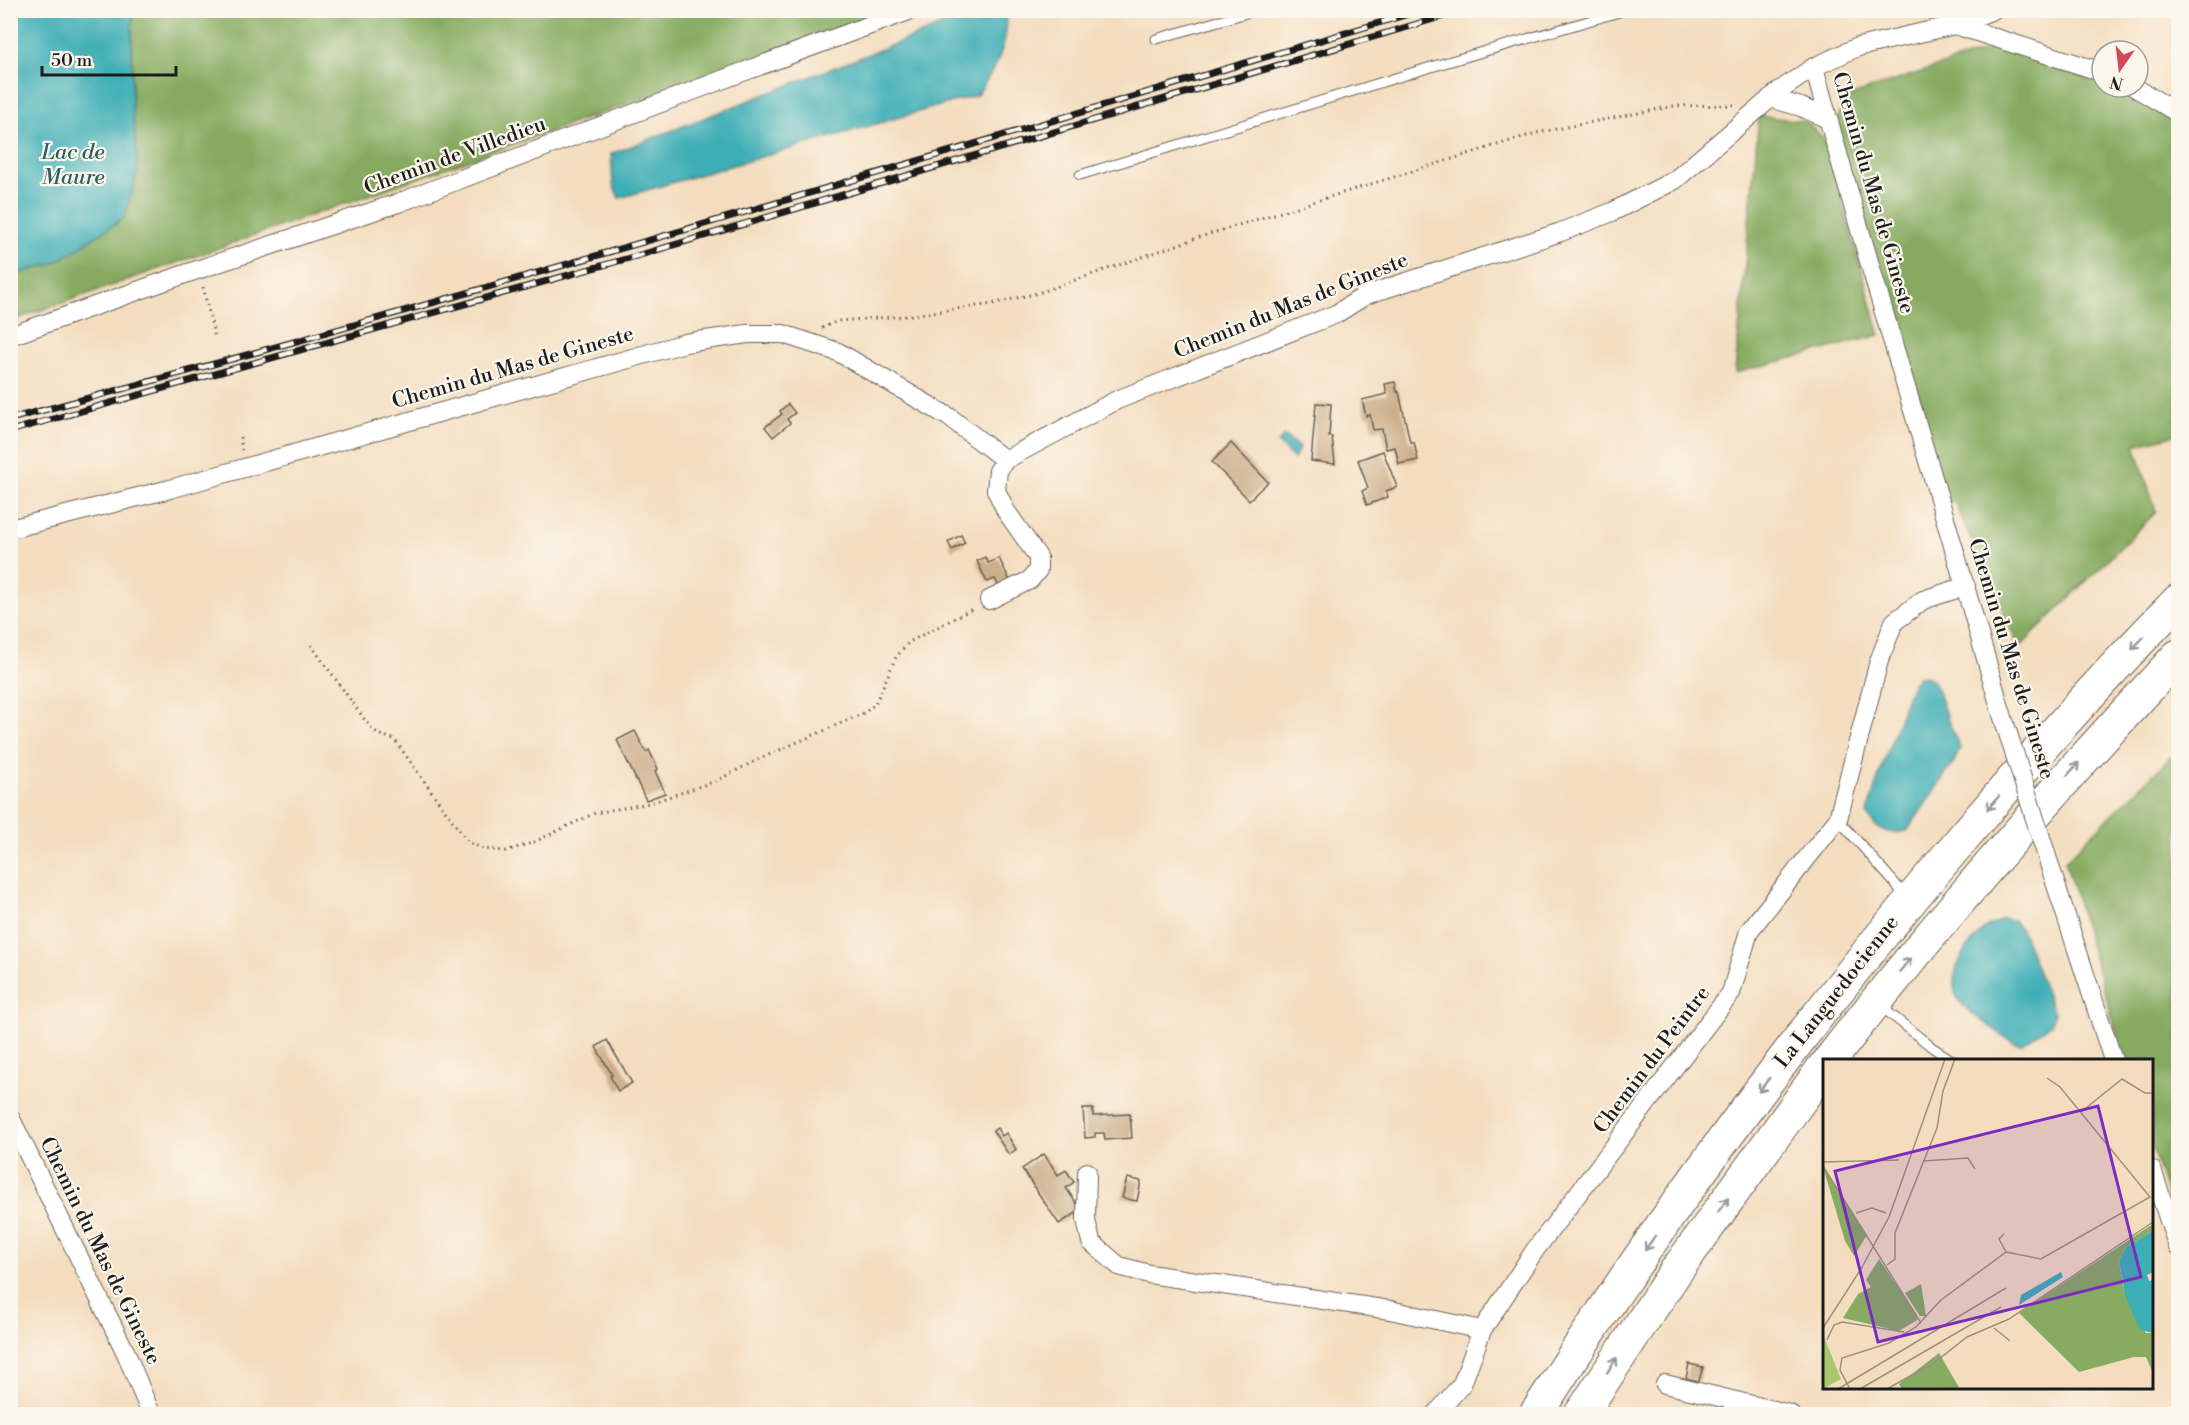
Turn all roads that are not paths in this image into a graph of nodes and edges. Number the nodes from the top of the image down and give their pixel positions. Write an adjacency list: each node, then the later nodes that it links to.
1 (911, 10): 14 (street, Chemin de Villedieu)
2 (1257, 10): 6 (lane)
3 (1626, 10): 13 (lane)
4 (1993, 10): 5 (street)
5 (1955, 25): 7 (street); 8 (street)
6 (1156, 39)
7 (1814, 67): 10 (street, Chemin du Mas de Gineste); 12 (street, Chemin du Mas de Gineste)
8 (2090, 68)
9 (2150, 96): 11 (street)
10 (1766, 101): 12 (street); 15 (street, Chemin du Mas de Gineste)
11 (2178, 113)
12 (1828, 119): 17 (street, Chemin du Mas de Gineste)
13 (1080, 175)
14 (10, 336)
15 (1005, 460): 16 (street, Chemin du Mas de Gineste); 18 (street)
16 (10, 529)
17 (1966, 586): 21 (street, Chemin du Peintre); 26 (street, Chemin du Mas de Gineste, bridge)
18 (989, 600)
19 (2178, 601): 22 (highway, La Languedocienne, one-way to 22)
20 (2178, 656): 23 (highway, La Languedocienne, one-way to 20)
21 (1838, 819): 22 (lane); 32 (street, Chemin du Peintre)
22 (1910, 900): 36 (highway, La Languedocienne, one-way to 36)
23 (1875, 1002): 24 (highway, La Languedocienne); 25 (lane)
24 (1831, 1059)
25 (1950, 1059)
26 (2109, 1059)
27 (1823, 1068): 37 (highway, La Languedocienne, one-way to 27)
28 (10, 1117): 34 (street, Chemin du Mas de Gineste)
29 (1087, 1172): 32 (street)
30 (2153, 1176): 31 (street)
31 (2178, 1247)
32 (1482, 1330): 35 (street, Chemin du Peintre)
33 (1665, 1384): 38 (street)
34 (143, 1412)
35 (1436, 1414)
36 (1536, 1414)
37 (1581, 1414)
38 (1790, 1414)

